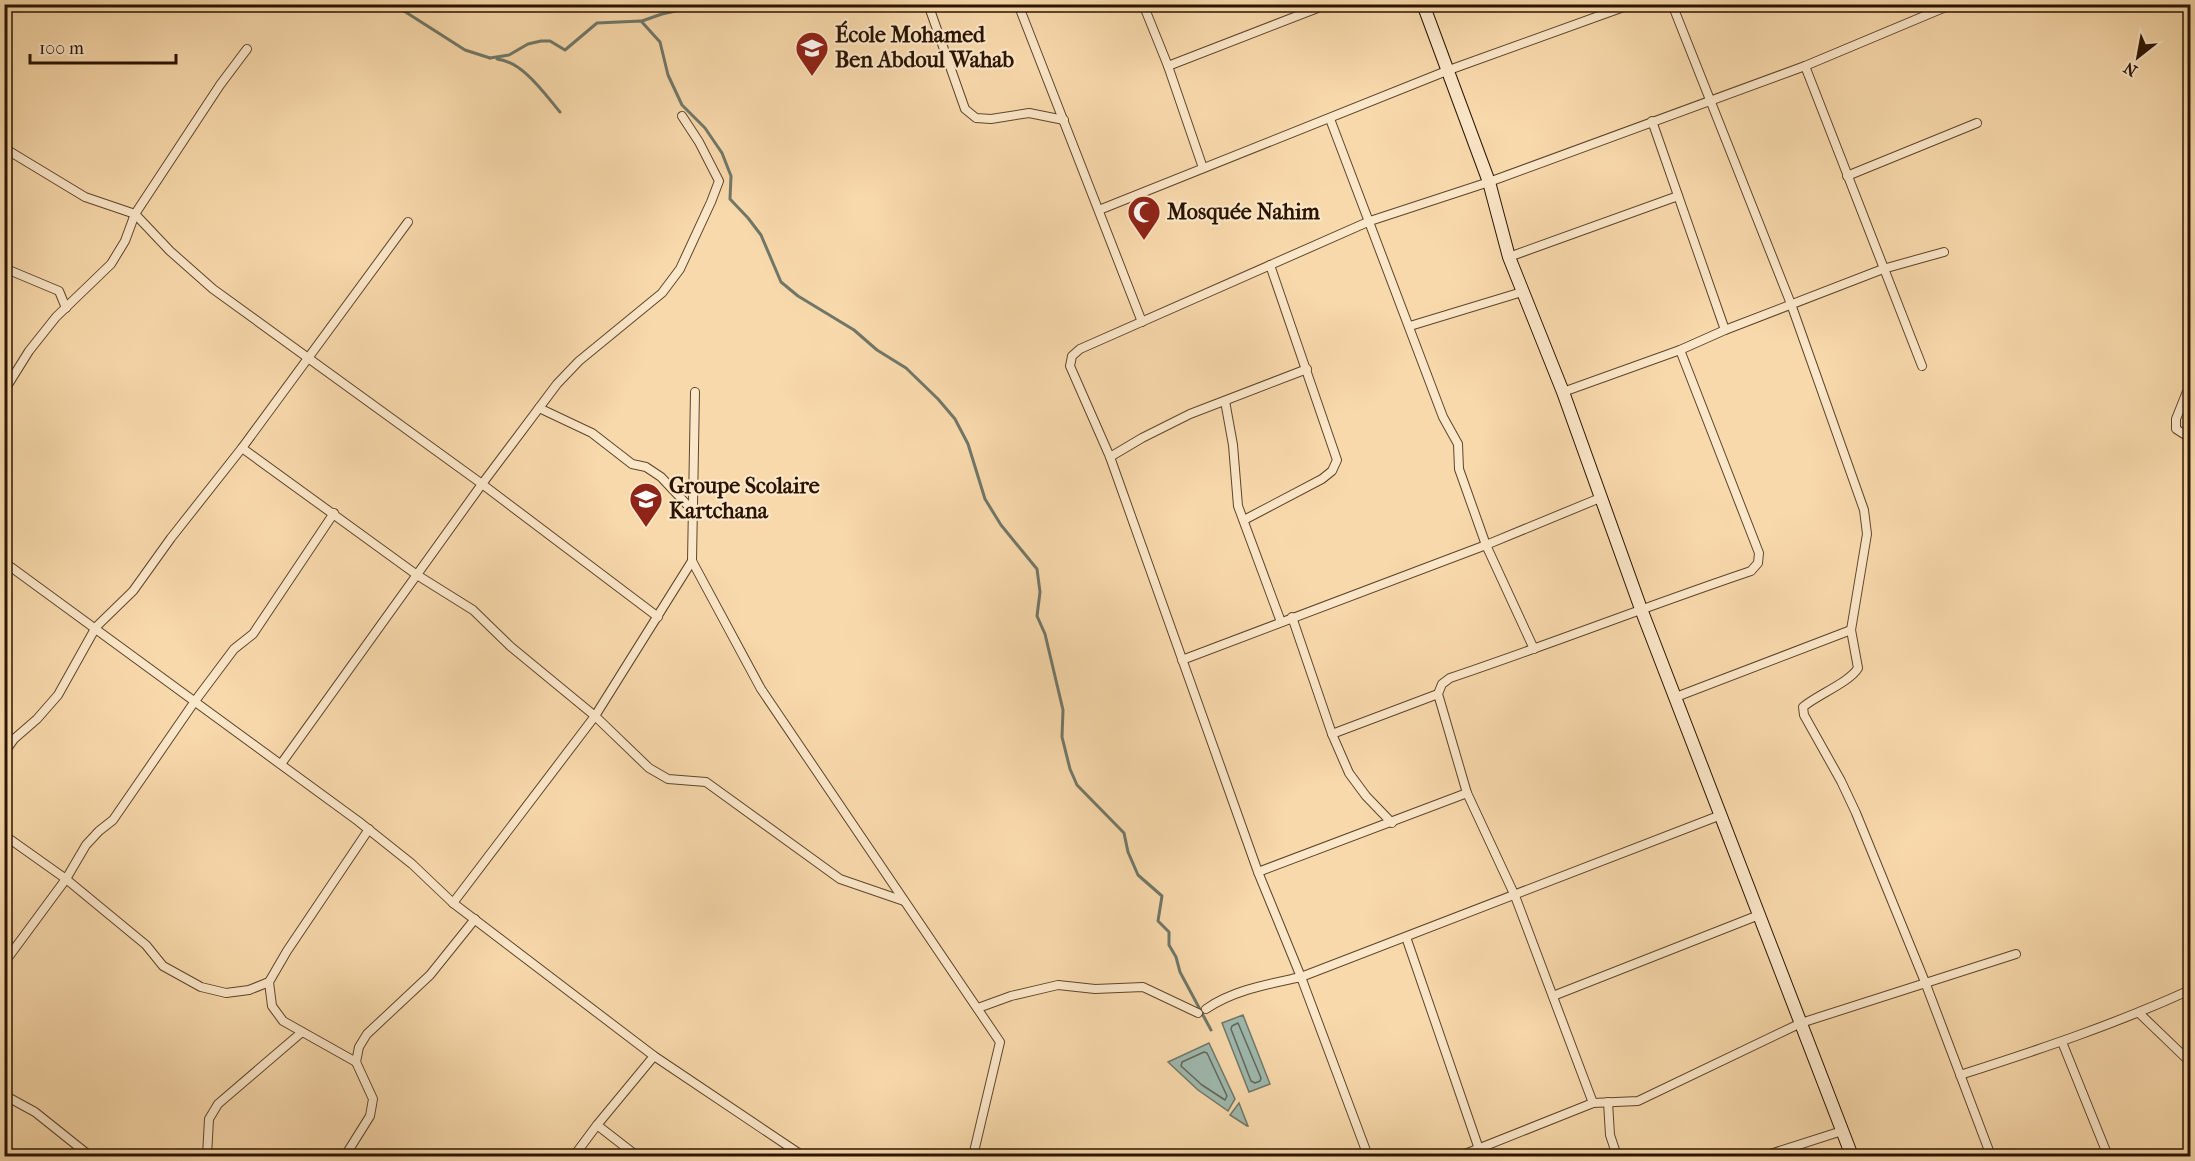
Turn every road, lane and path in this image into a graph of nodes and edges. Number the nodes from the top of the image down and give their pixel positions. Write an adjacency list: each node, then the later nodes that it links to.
1 (1018, 4): 17 (street)
2 (1143, 4): 11 (street)
3 (1328, 4): 11 (street)
4 (1423, 4): 13 (street)
5 (1632, 4): 13 (street)
6 (1672, 4): 14 (street)
7 (1953, 4): 9 (street)
8 (928, 5): 17 (street)
9 (1932, 9): 12 (street)
10 (247, 49): 26 (street)
11 (1167, 66): 21 (street)
12 (1804, 66): 14 (street); 22 (street)
13 (1449, 70): 16 (street); 23 (street)
14 (1709, 101): 18 (street); 35 (street)
15 (682, 116): 49 (street)
16 (1330, 119): 21 (street); 27 (street)
17 (1064, 120): 25 (street)
18 (1652, 121): 23 (street); 24 (street)
19 (1977, 123): 22 (street)
20 (4, 148): 26 (street)
21 (1203, 168): 25 (street)
22 (1847, 176): 33 (street)
23 (1489, 182): 27 (street); 30 (street)
24 (1678, 196): 30 (street); 39 (street)
25 (1099, 210): 37 (street)
26 (135, 214): 36 (street); 41 (street)
27 (1370, 221): 31 (street); 38 (street)
28 (408, 222): 41 (street)
29 (1944, 252): 33 (street)
30 (1509, 257): 34 (street)
31 (1270, 265): 37 (street); 43 (street)
32 (4, 268): 36 (street)
33 (1883, 269): 35 (street); 42 (street)
34 (1522, 292): 38 (street); 47 (street)
35 (1791, 304): 39 (street); 67 (street)
36 (66, 308): 45 (street)
37 (1142, 322): 52 (street)
38 (1410, 326): 58 (street)
39 (1725, 330): 40 (street)
40 (1680, 350): 47 (street); 62 (street)
41 (307, 358): 51 (street); 53 (street)
42 (1922, 366)
43 (1307, 369): 48 (street); 57 (street)
44 (2190, 386): 50 (street)
45 (4, 391)
46 (695, 392): 55 (street)
47 (1563, 392): 54 (street)
48 (1224, 401): 52 (street); 57 (street)
49 (540, 408): 53 (street); 55 (street)
50 (2190, 438)
51 (242, 447): 56 (street); 66 (street)
52 (1110, 457): 69 (street)
53 (482, 484): 61 (street); 63 (street)
54 (1600, 498): 58 (street); 62 (street)
55 (692, 510): 59 (street)
56 (334, 513): 61 (street); 72 (street)
57 (1244, 520): 65 (street)
58 (1486, 545): 64 (street); 68 (street)
59 (692, 561): 63 (street); 85 (street)
60 (4, 562): 66 (street)
61 (417, 575): 73 (street); 76 (street)
62 (1641, 609): 68 (street); 71 (street)
63 (658, 617): 73 (street)
64 (1292, 617): 65 (street); 74 (street)
65 (1281, 622): 69 (street)
66 (96, 627): 72 (street); 75 (street)
67 (1851, 630): 71 (street); 94 (street)
68 (1534, 650): 70 (street)
69 (1182, 660): 82 (street)
70 (1438, 694): 74 (street); 77 (street)
71 (1676, 697): 78 (street)
72 (195, 701): 76 (street); 83 (street)
73 (595, 716): 85 (street); 86 (street)
74 (1332, 734): 79 (street)
75 (4, 753)
76 (281, 764): 80 (street)
77 (1467, 794): 79 (street); 84 (street)
78 (1721, 815): 84 (street); 87 (street)
79 (1392, 823): 82 (street)
80 (369, 829): 86 (street); 93 (street)
81 (4, 835): 83 (street)
82 (1258, 872): 92 (street)
83 (66, 879): 91 (street); 93 (street)
84 (1515, 896): 89 (street); 96 (street)
85 (904, 901): 97 (street)
86 (453, 903): 88 (street)
87 (1759, 915): 96 (street); 99 (street)
88 (475, 919): 102 (street); 103 (street)
89 (1406, 937): 92 (street); 111 (street)
90 (2016, 954): 94 (street)
91 (4, 963)
92 (1301, 977): 97 (street); 119 (street)
93 (269, 982): 100 (street)
94 (1925, 982): 99 (street); 105 (street)
95 (2190, 990): 98 (street)
96 (1553, 996): 108 (street)
97 (978, 1008): 118 (street)
98 (2139, 1013): 101 (street); 104 (street)
99 (1801, 1023): 107 (street); 110 (street)
100 (302, 1032): 103 (street); 113 (street)
101 (2062, 1042): 105 (street); 125 (street)
102 (654, 1056): 109 (street); 117 (street)
103 (356, 1062): 114 (street)
104 (2190, 1062)
105 (1960, 1075): 124 (street)
106 (5, 1096): 112 (street)
107 (1608, 1102): 108 (street); 121 (street)
108 (1593, 1104): 111 (street)
109 (597, 1125): 115 (street); 116 (street)
110 (1842, 1131): 122 (street); 123 (street)
111 (1479, 1149): 120 (street)
112 (90, 1156)
113 (207, 1156)
114 (345, 1156)
115 (574, 1156)
116 (637, 1156)
117 (803, 1156)
118 (973, 1156)
119 (1368, 1156)
120 (1460, 1156)
121 (1617, 1156)
122 (1764, 1156)
123 (1852, 1156)
124 (1991, 1156)
125 (2108, 1156)

